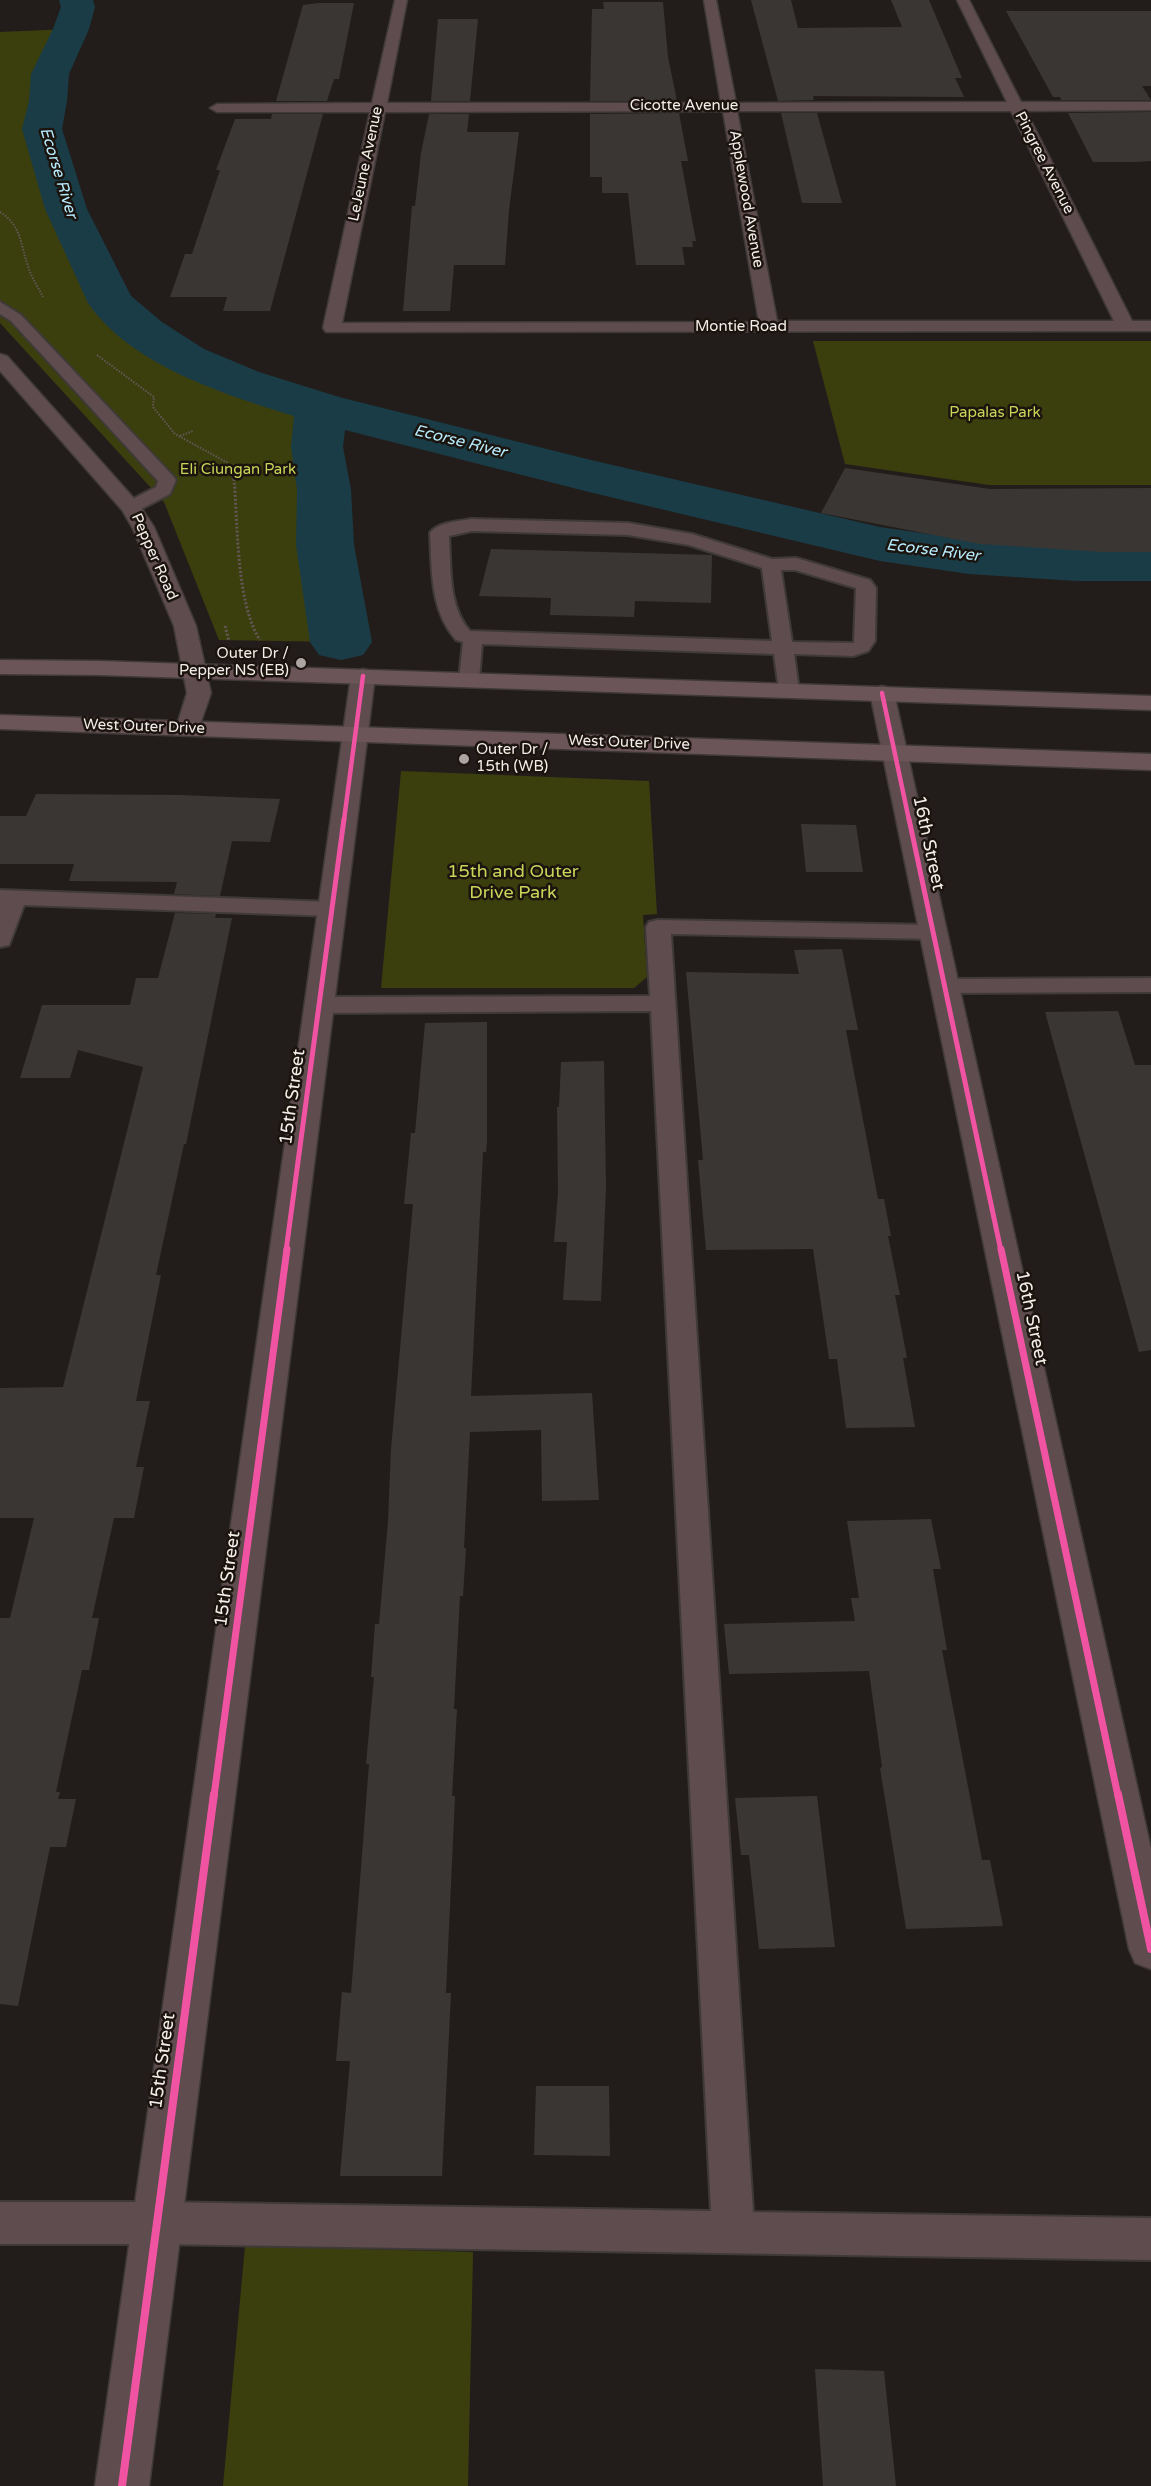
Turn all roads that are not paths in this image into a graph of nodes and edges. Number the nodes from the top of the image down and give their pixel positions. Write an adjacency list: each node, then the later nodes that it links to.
1 (401, 0): 7 (street, LeJeune Avenue)
2 (710, 0): 4 (street, Applewood Avenue)
3 (963, 0): 5 (street, Pingree Avenue)
4 (729, 106): 5 (street, Cicotte Avenue); 7 (street, Cicotte Avenue); 10 (street, Applewood Avenue)
5 (1015, 106): 6 (street, Cicotte Avenue); 11 (street, Pingree Avenue)
6 (1151, 106)
7 (378, 107): 8 (street, Cicotte Avenue); 13 (street, LeJeune Avenue)
8 (218, 108)
9 (0, 307): 15 (lane)
10 (769, 326): 11 (street, Montie Road); 13 (street, Montie Road)
11 (1125, 326): 12 (street, Montie Road)
12 (1151, 327)
13 (332, 328)
14 (0, 360): 15 (street, Pepper Road)
15 (131, 507): 20 (street, Pepper Road)
16 (771, 565): 17 (lane); 18 (lane); 18 (lane)
17 (473, 638): 18 (lane); 22 (lane)
18 (783, 648): 23 (lane)
19 (0, 667): 20 (main road)
20 (195, 671): 21 (main road); 27 (street, Pepper Road)
21 (363, 676): 22 (main road); 28 (street, 15th Street)
22 (469, 680): 23 (main road)
23 (789, 690): 24 (main road)
24 (882, 693): 25 (main road); 29 (street, 16th Street)
25 (1151, 703)
26 (0, 722): 27 (main road, West Outer Drive)
27 (188, 728): 28 (main road, West Outer Drive)
28 (355, 734): 29 (main road, West Outer Drive); 32 (street, 15th Street)
29 (894, 752): 30 (main road, West Outer Drive); 33 (street, 16th Street)
30 (1151, 762)
31 (7, 898): 32 (lane); 34 (lane)
32 (333, 909): 38 (street, 15th Street)
33 (932, 932): 36 (street, 16th Street); 37 (lane)
34 (0, 940)
35 (1151, 985): 36 (lane)
36 (944, 986): 39 (street, 16th Street)
37 (663, 1003): 38 (lane); 42 (lane)
38 (321, 1005): 41 (street, 15th Street)
39 (1151, 1949)
40 (0, 2223): 41 (lane)
41 (157, 2223): 42 (lane); 44 (street, 15th Street)
42 (733, 2232): 43 (lane)
43 (1151, 2239)
44 (122, 2486)

